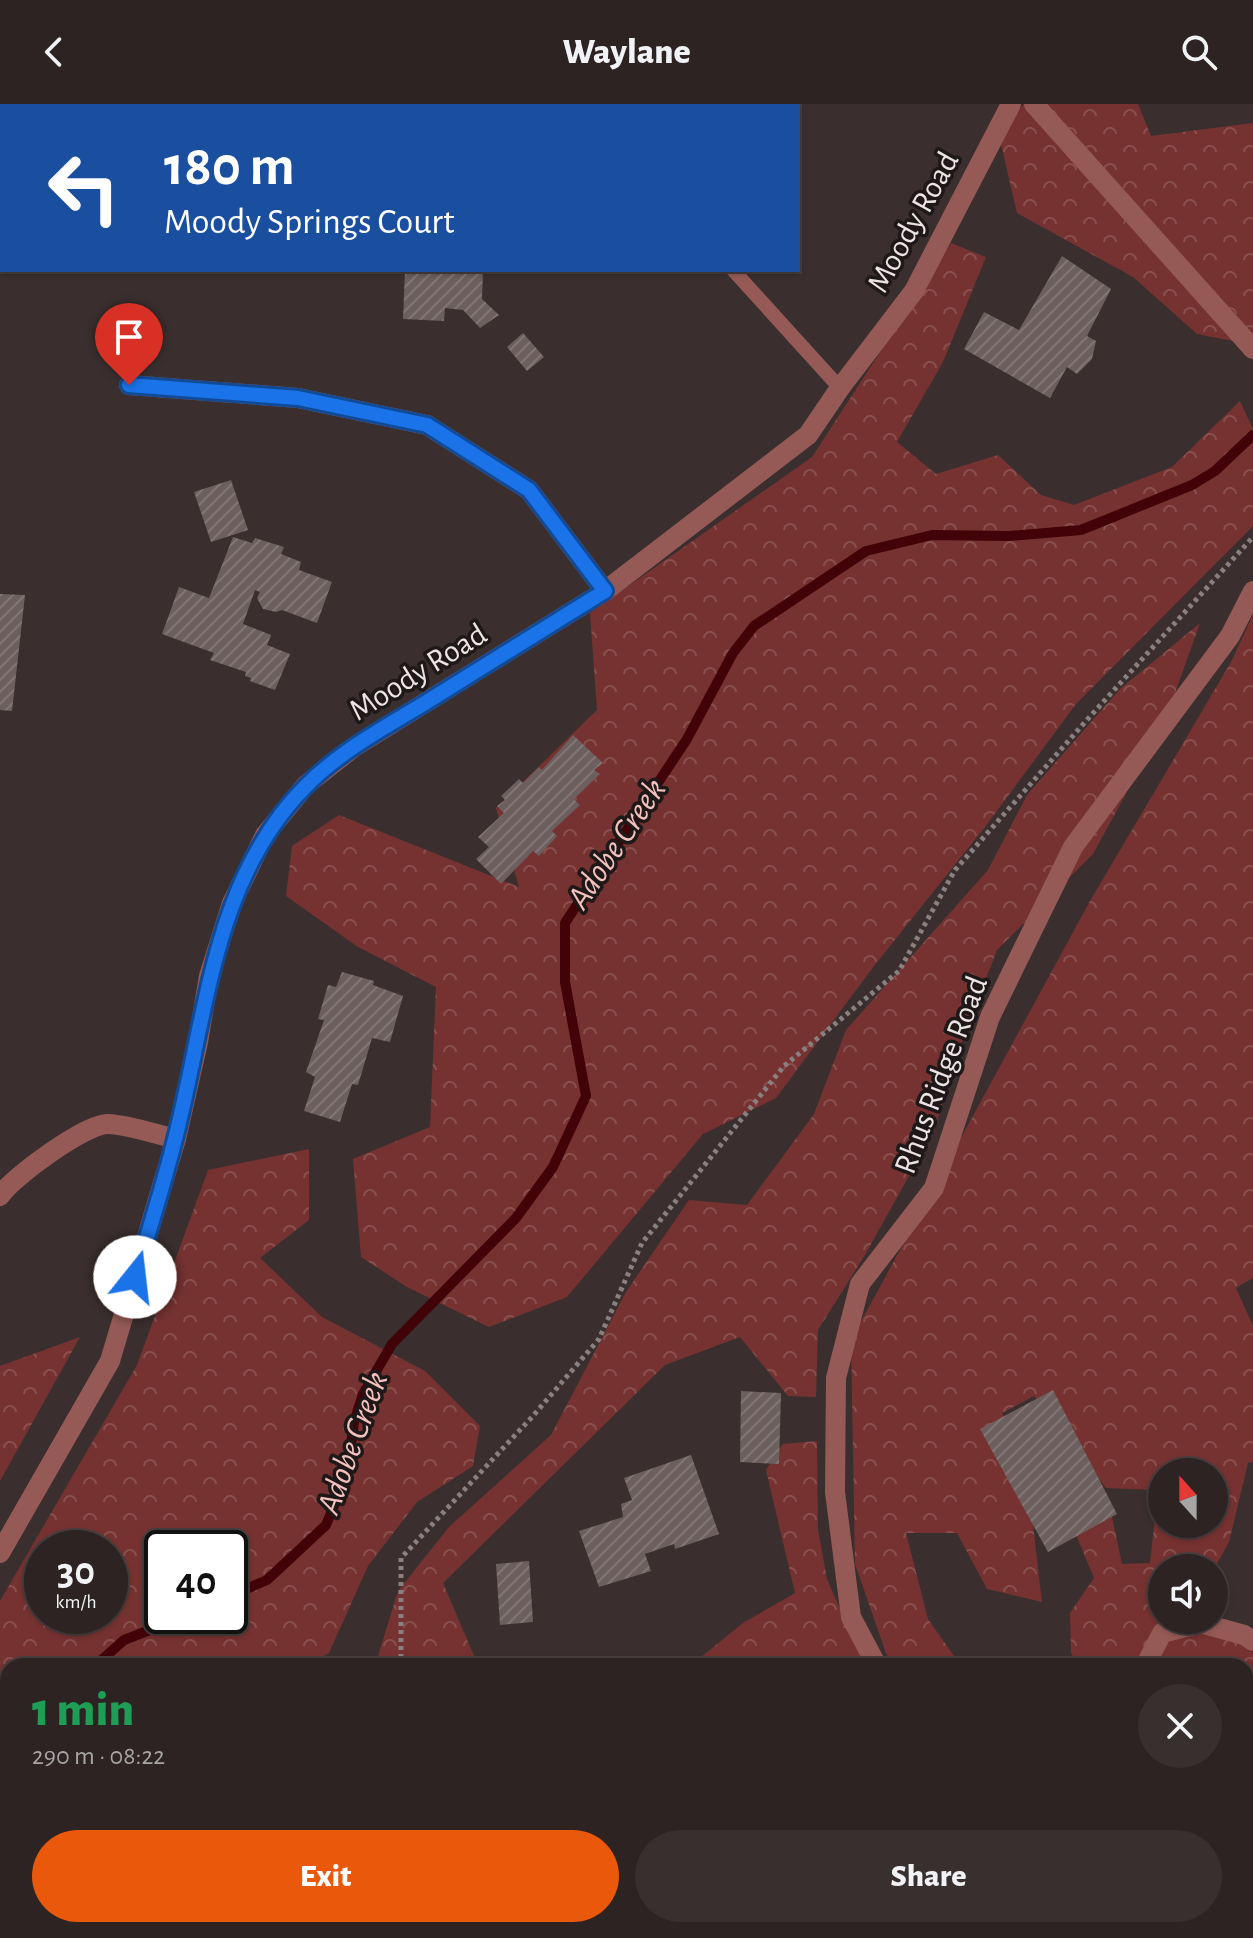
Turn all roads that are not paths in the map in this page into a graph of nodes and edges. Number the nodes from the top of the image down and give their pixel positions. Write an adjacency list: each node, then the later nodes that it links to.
1 (1011, 104): 6 (street, Moody Road)
2 (1034, 104): 4 (street)
3 (735, 272): 6 (lane)
4 (1253, 349)
5 (129, 385): 7 (street)
6 (840, 388): 7 (street, Moody Road)
7 (605, 591): 9 (street, Moody Road)
8 (1253, 591): 13 (street, Rhus Ridge Road)
9 (176, 1139): 10 (street); 11 (street, Moody Road)
10 (0, 1196)
11 (0, 1553)
12 (1253, 1641): 14 (street)
13 (873, 1658)
14 (1149, 1658)

